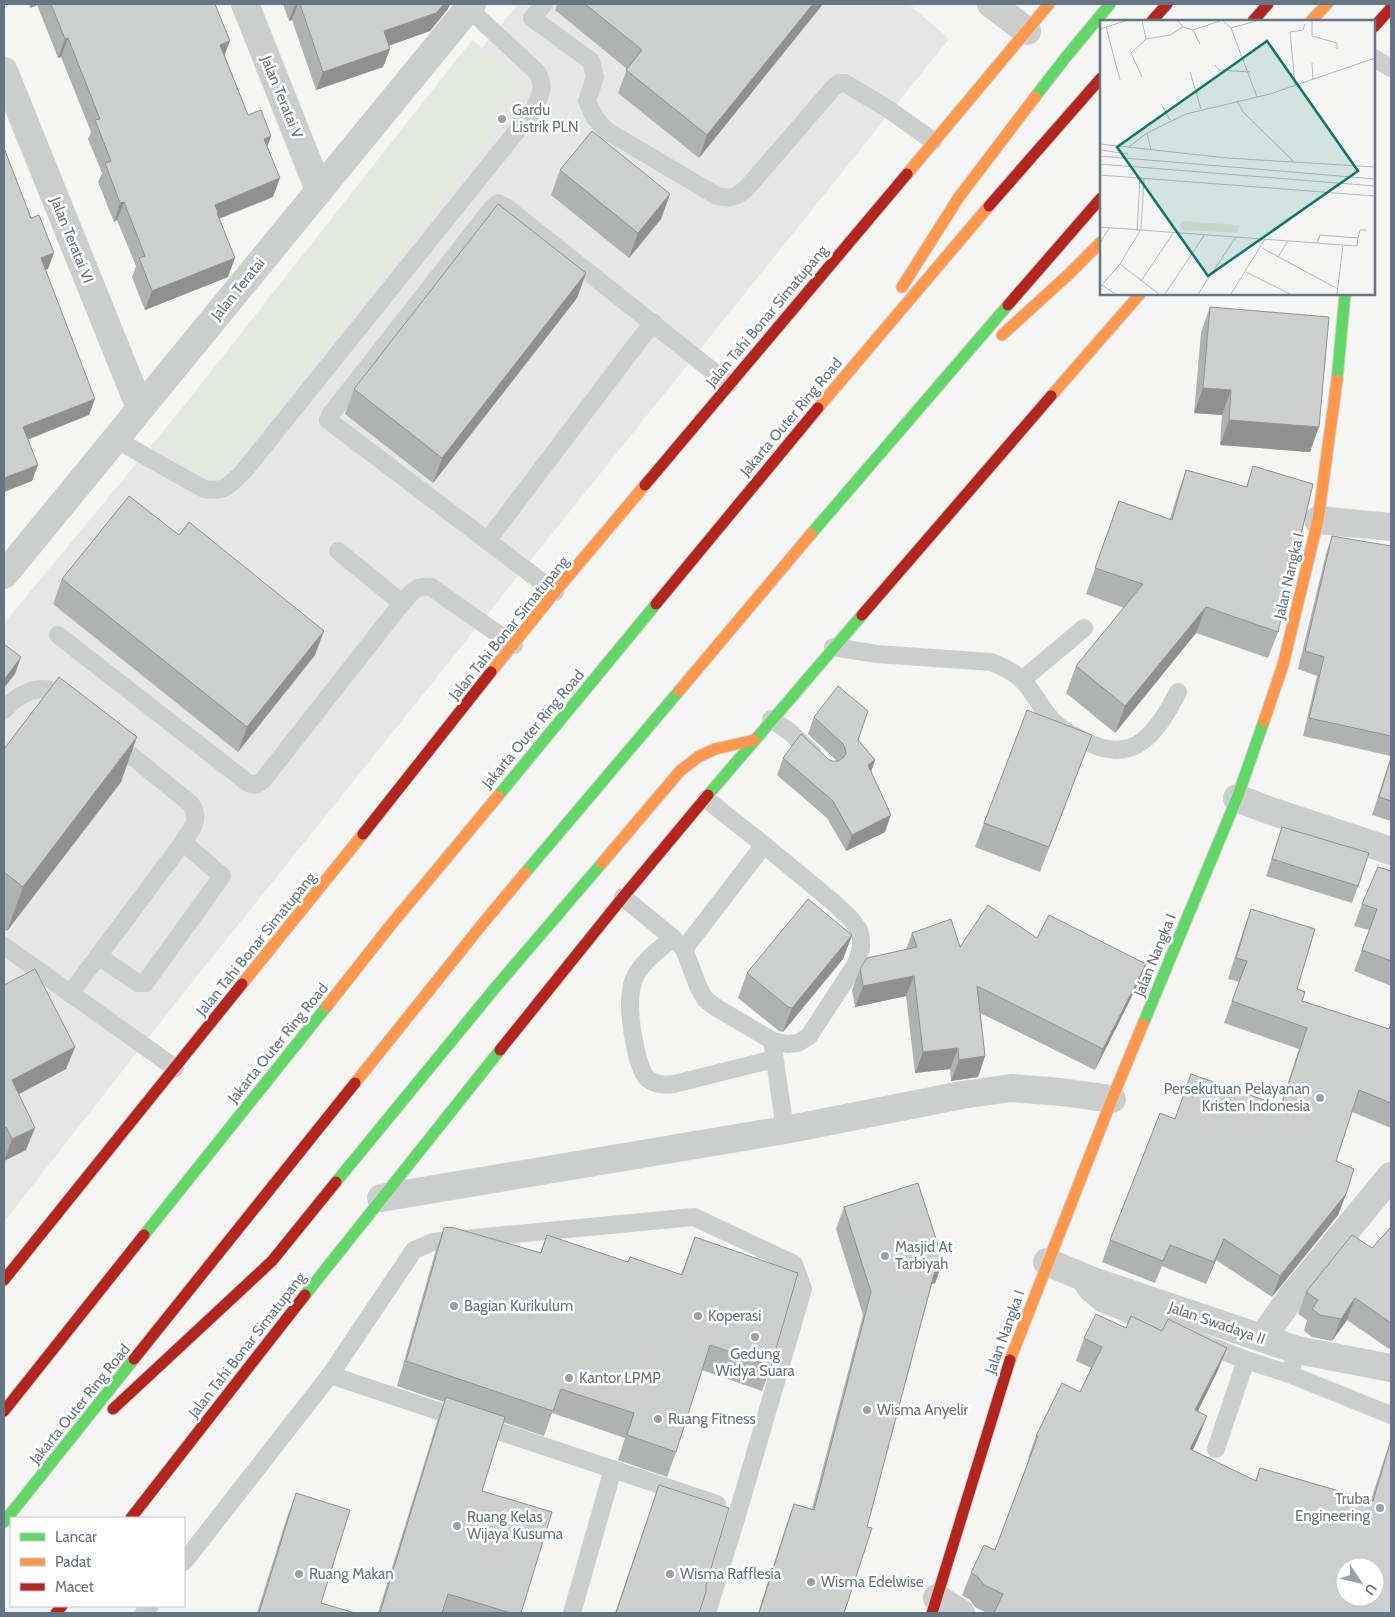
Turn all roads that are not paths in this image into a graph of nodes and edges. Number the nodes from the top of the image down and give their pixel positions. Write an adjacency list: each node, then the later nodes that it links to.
1 (245, 4): 21 (street, Jalan Teratai V)
2 (544, 4): 20 (lane)
3 (991, 4): 15 (street)
4 (1049, 4): 15 (main road, Jalan Tahi Bonar Simatupang)
5 (1110, 4): 29 (main road)
6 (1167, 4): 11 (main road)
7 (1268, 4): 12 (main road)
8 (1327, 4): 13 (main road)
9 (470, 6): 21 (street, Jalan Teratai); 33 (lane)
10 (1391, 8): 14 (main road)
11 (1153, 20)
12 (1254, 20)
13 (1312, 20)
14 (1375, 26)
15 (1027, 31): 20 (main road, Jalan Tahi Bonar Simatupang)
16 (1375, 59): 17 (lane)
17 (1391, 68)
18 (4, 71): 31 (street, Jalan Teratai VI)
19 (1100, 79): 29 (main road, Jakarta Outer Ring Road)
20 (933, 141): 30 (main road, Jalan Tahi Bonar Simatupang)
21 (319, 190): 31 (street, Jalan Teratai)
22 (1100, 199): 32 (main road, Jakarta Outer Ring Road)
23 (1100, 243): 27 (main road)
24 (1139, 295): 44 (main road, Jalan Tahi Bonar Simatupang)
25 (1345, 295): 34 (main road, Jalan Nangka I)
26 (653, 322): 30 (lane); 36 (lane); 36 (lane)
27 (995, 341)
28 (981, 354): 32 (main road)
29 (849, 370): 78 (main road, Jakarta Outer Ring Road)
30 (730, 384): 39 (main road, Jalan Tahi Bonar Simatupang)
31 (140, 408): 33 (street, Jalan Teratai)
32 (908, 420): 81 (main road, Jakarta Outer Ring Road)
33 (115, 439): 38 (street, Jalan Teratai)
34 (1318, 520): 35 (street); 53 (main road, Jalan Nangka I)
35 (1391, 527)
36 (487, 542): 39 (lane)
37 (338, 551): 40 (lane)
38 (4, 575)
39 (555, 592): 43 (main road, Jalan Tahi Bonar Simatupang)
40 (402, 603): 42 (lane); 43 (lane)
41 (1084, 628): 45 (lane)
42 (58, 635)
43 (514, 644): 65 (main road, Jalan Tahi Bonar Simatupang)
44 (834, 647): 45 (lane); 49 (main road, Jalan Tahi Bonar Simatupang)
45 (1022, 680): 46 (lane)
46 (1178, 692)
47 (4, 710): 48 (lane)
48 (77, 710)
49 (771, 719): 51 (main road, Jalan Tahi Bonar Simatupang); 52 (lane)
50 (100, 729): 55 (lane)
51 (754, 740): 54 (main road, Jalan Tahi Bonar Simatupang); 81 (main road)
52 (822, 762)
53 (1236, 798): 57 (street); 66 (main road, Jalan Nangka I)
54 (706, 799): 56 (lane); 58 (main road, Jalan Tahi Bonar Simatupang)
55 (183, 842): 61 (lane); 61 (lane)
56 (764, 845): 59 (lane); 63 (lane)
57 (1391, 851)
58 (623, 897): 59 (lane); 69 (main road, Jalan Tahi Bonar Simatupang)
59 (679, 943): 63 (lane); 64 (lane)
60 (4, 946): 62 (lane)
61 (98, 956): 62 (lane)
62 (70, 994): 65 (lane)
63 (773, 1041): 64 (lane)
64 (774, 1059): 67 (lane)
65 (175, 1068): 72 (main road, Jalan Tahi Bonar Simatupang)
66 (1112, 1099): 67 (street); 70 (main road, Jalan Nangka I)
67 (785, 1130): 69 (street)
68 (1391, 1176): 73 (street)
69 (381, 1198): 84 (main road, Jalan Tahi Bonar Simatupang)
70 (1047, 1262): 71 (street, Jalan Swadaya II); 87 (main road, Jalan Nangka I)
71 (1076, 1274): 73 (street, Jalan Swadaya II); 74 (lane)
72 (4, 1280)
73 (1262, 1338): 75 (street, Jalan Swadaya II)
74 (1246, 1360): 75 (lane); 80 (lane)
75 (1293, 1362): 76 (street, Jalan Swadaya II); 79 (lane)
76 (1391, 1368)
77 (330, 1375): 82 (lane); 83 (lane); 86 (lane)
78 (4, 1411)
79 (1391, 1414)
80 (1216, 1449)
81 (47, 1469): 85 (main road, Jakarta Outer Ring Road)
82 (614, 1469): 83 (lane); 88 (lane)
83 (738, 1512): 89 (lane)
84 (131, 1517)
85 (4, 1522)
86 (185, 1561)
87 (935, 1606): 90 (street)
88 (572, 1613)
89 (707, 1613)
90 (961, 1613)

